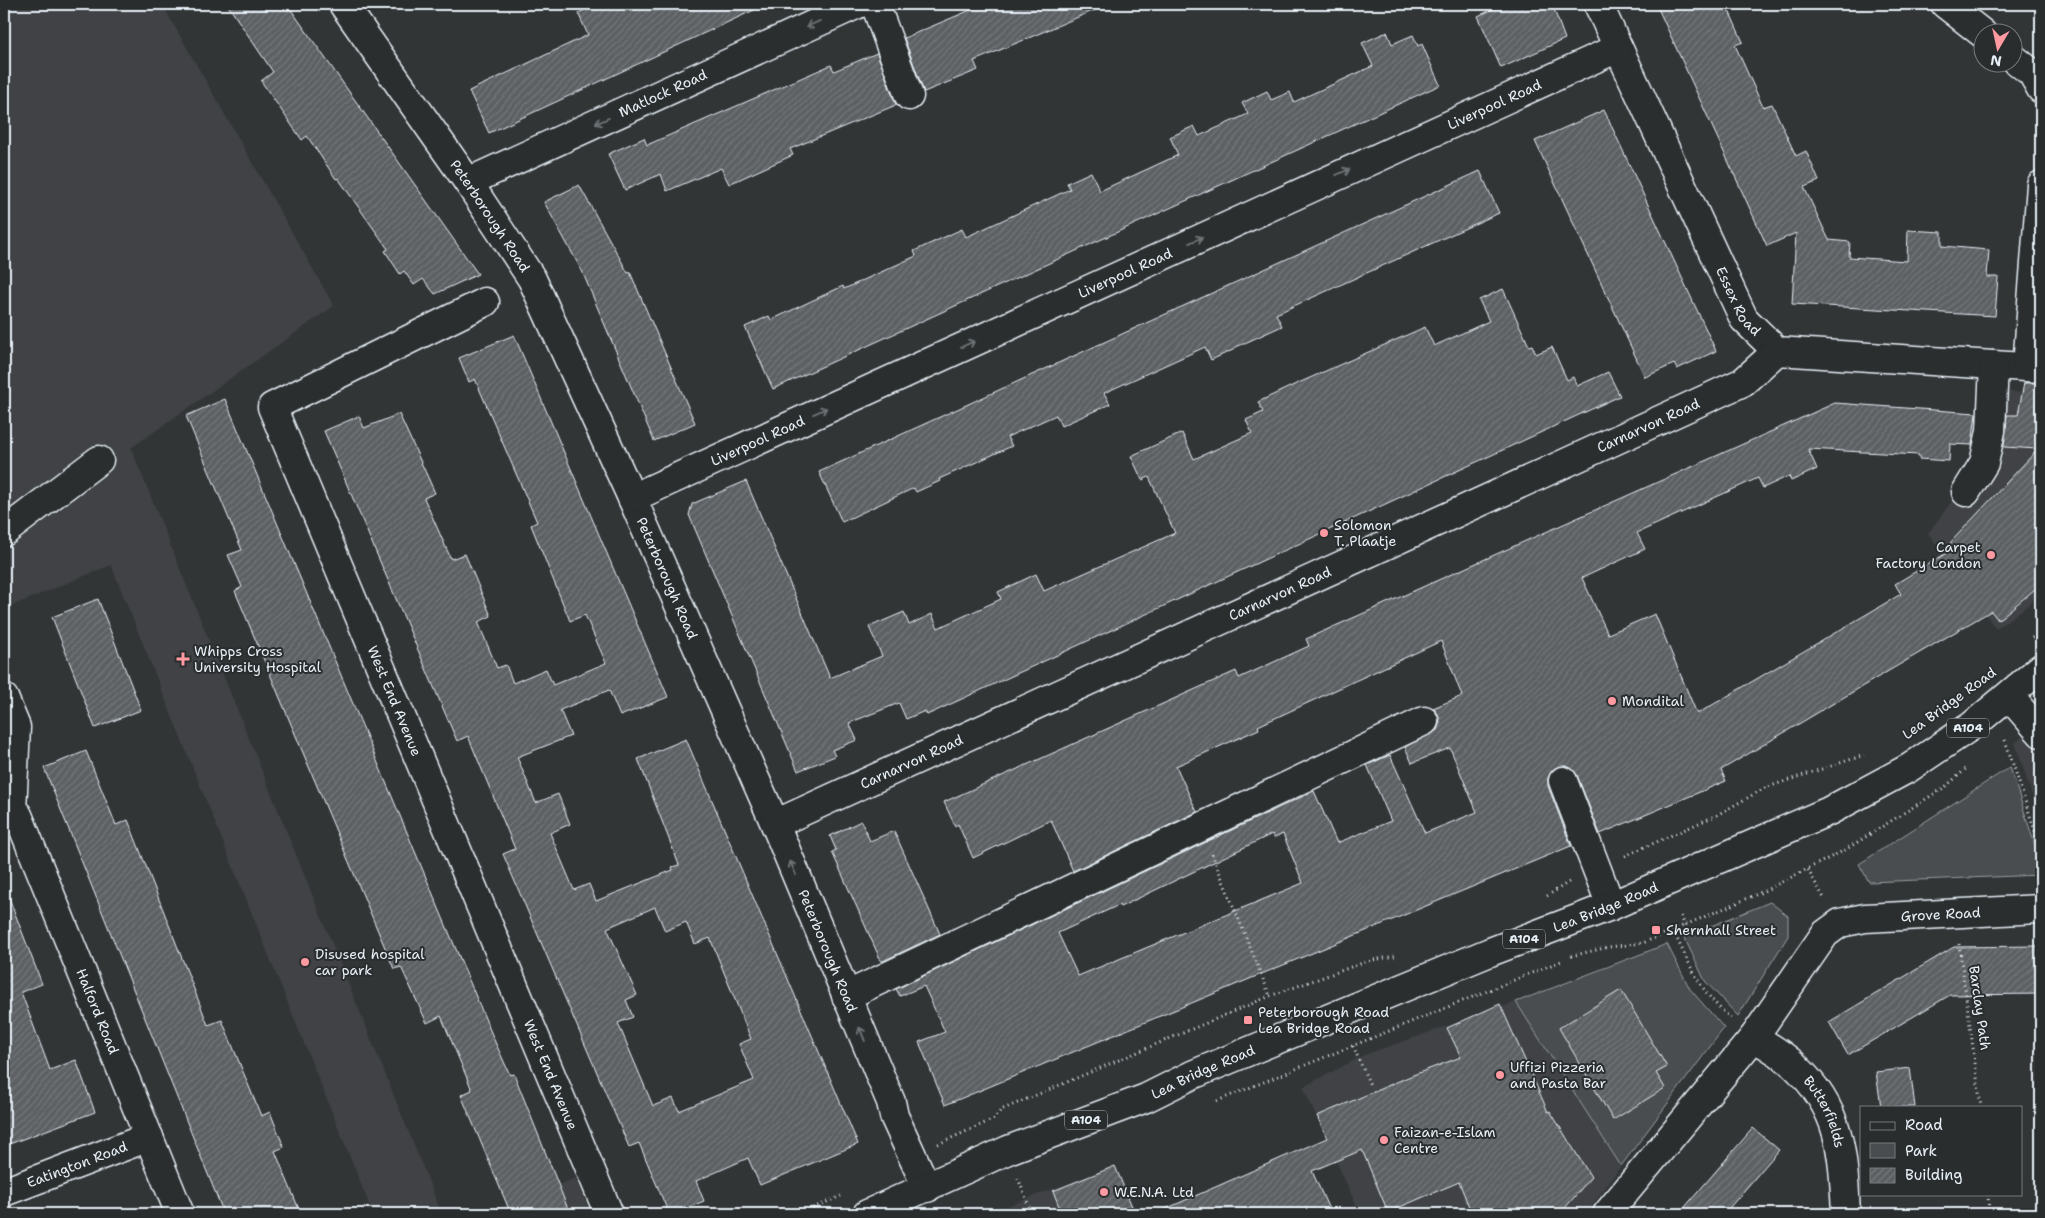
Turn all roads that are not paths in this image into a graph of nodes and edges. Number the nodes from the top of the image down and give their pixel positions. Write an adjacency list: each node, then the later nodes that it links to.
1 (343, 4): 11 (street, Peterborough Road)
2 (858, 4): 11 (street, Matlock Road, one-way to 11)
3 (875, 4): 10 (street)
4 (1598, 4): 7 (street, Essex Road)
5 (1945, 4): 6 (street)
6 (1972, 25)
7 (1618, 48): 14 (street, Essex Road); 19 (street, Liverpool Road, one-way to 7)
8 (2022, 65): 9 (street)
9 (2041, 89)
10 (909, 96)
11 (468, 182): 19 (street, Peterborough Road)
12 (2041, 185): 16 (street)
13 (485, 302): 37 (street, West End Avenue)
14 (1777, 351): 15 (street); 28 (street, Carnarvon Road)
15 (1994, 365): 16 (street); 18 (street)
16 (2034, 367)
17 (99, 460): 20 (street)
18 (1966, 492)
19 (632, 498): 28 (street, Peterborough Road)
20 (4, 532)
21 (2041, 668): 22 (street, Lea Bridge Road / A104)
22 (2010, 696): 25 (street); 29 (street, Lea Bridge Road / A104)
23 (4, 698): 27 (street)
24 (1424, 721): 31 (street)
25 (2041, 733)
26 (1563, 781): 29 (street)
27 (8, 812): 33 (street, Halford Road)
28 (775, 824): 31 (street, Peterborough Road, one-way to 28)
29 (1611, 906): 34 (street, Lea Bridge Road / A104)
30 (2041, 909): 32 (street, Grove Road)
31 (846, 996): 34 (street, Peterborough Road, one-way to 31)
32 (1754, 1037): 39 (street); 40 (street, Butterfields)
33 (149, 1137): 35 (street, Eatington Road); 36 (street, Halford Road)
34 (927, 1188): 38 (street, Lea Bridge Road / A104)
35 (4, 1192)
36 (180, 1214)
37 (609, 1214)
38 (866, 1214)
39 (1607, 1214)
40 (1846, 1214)

